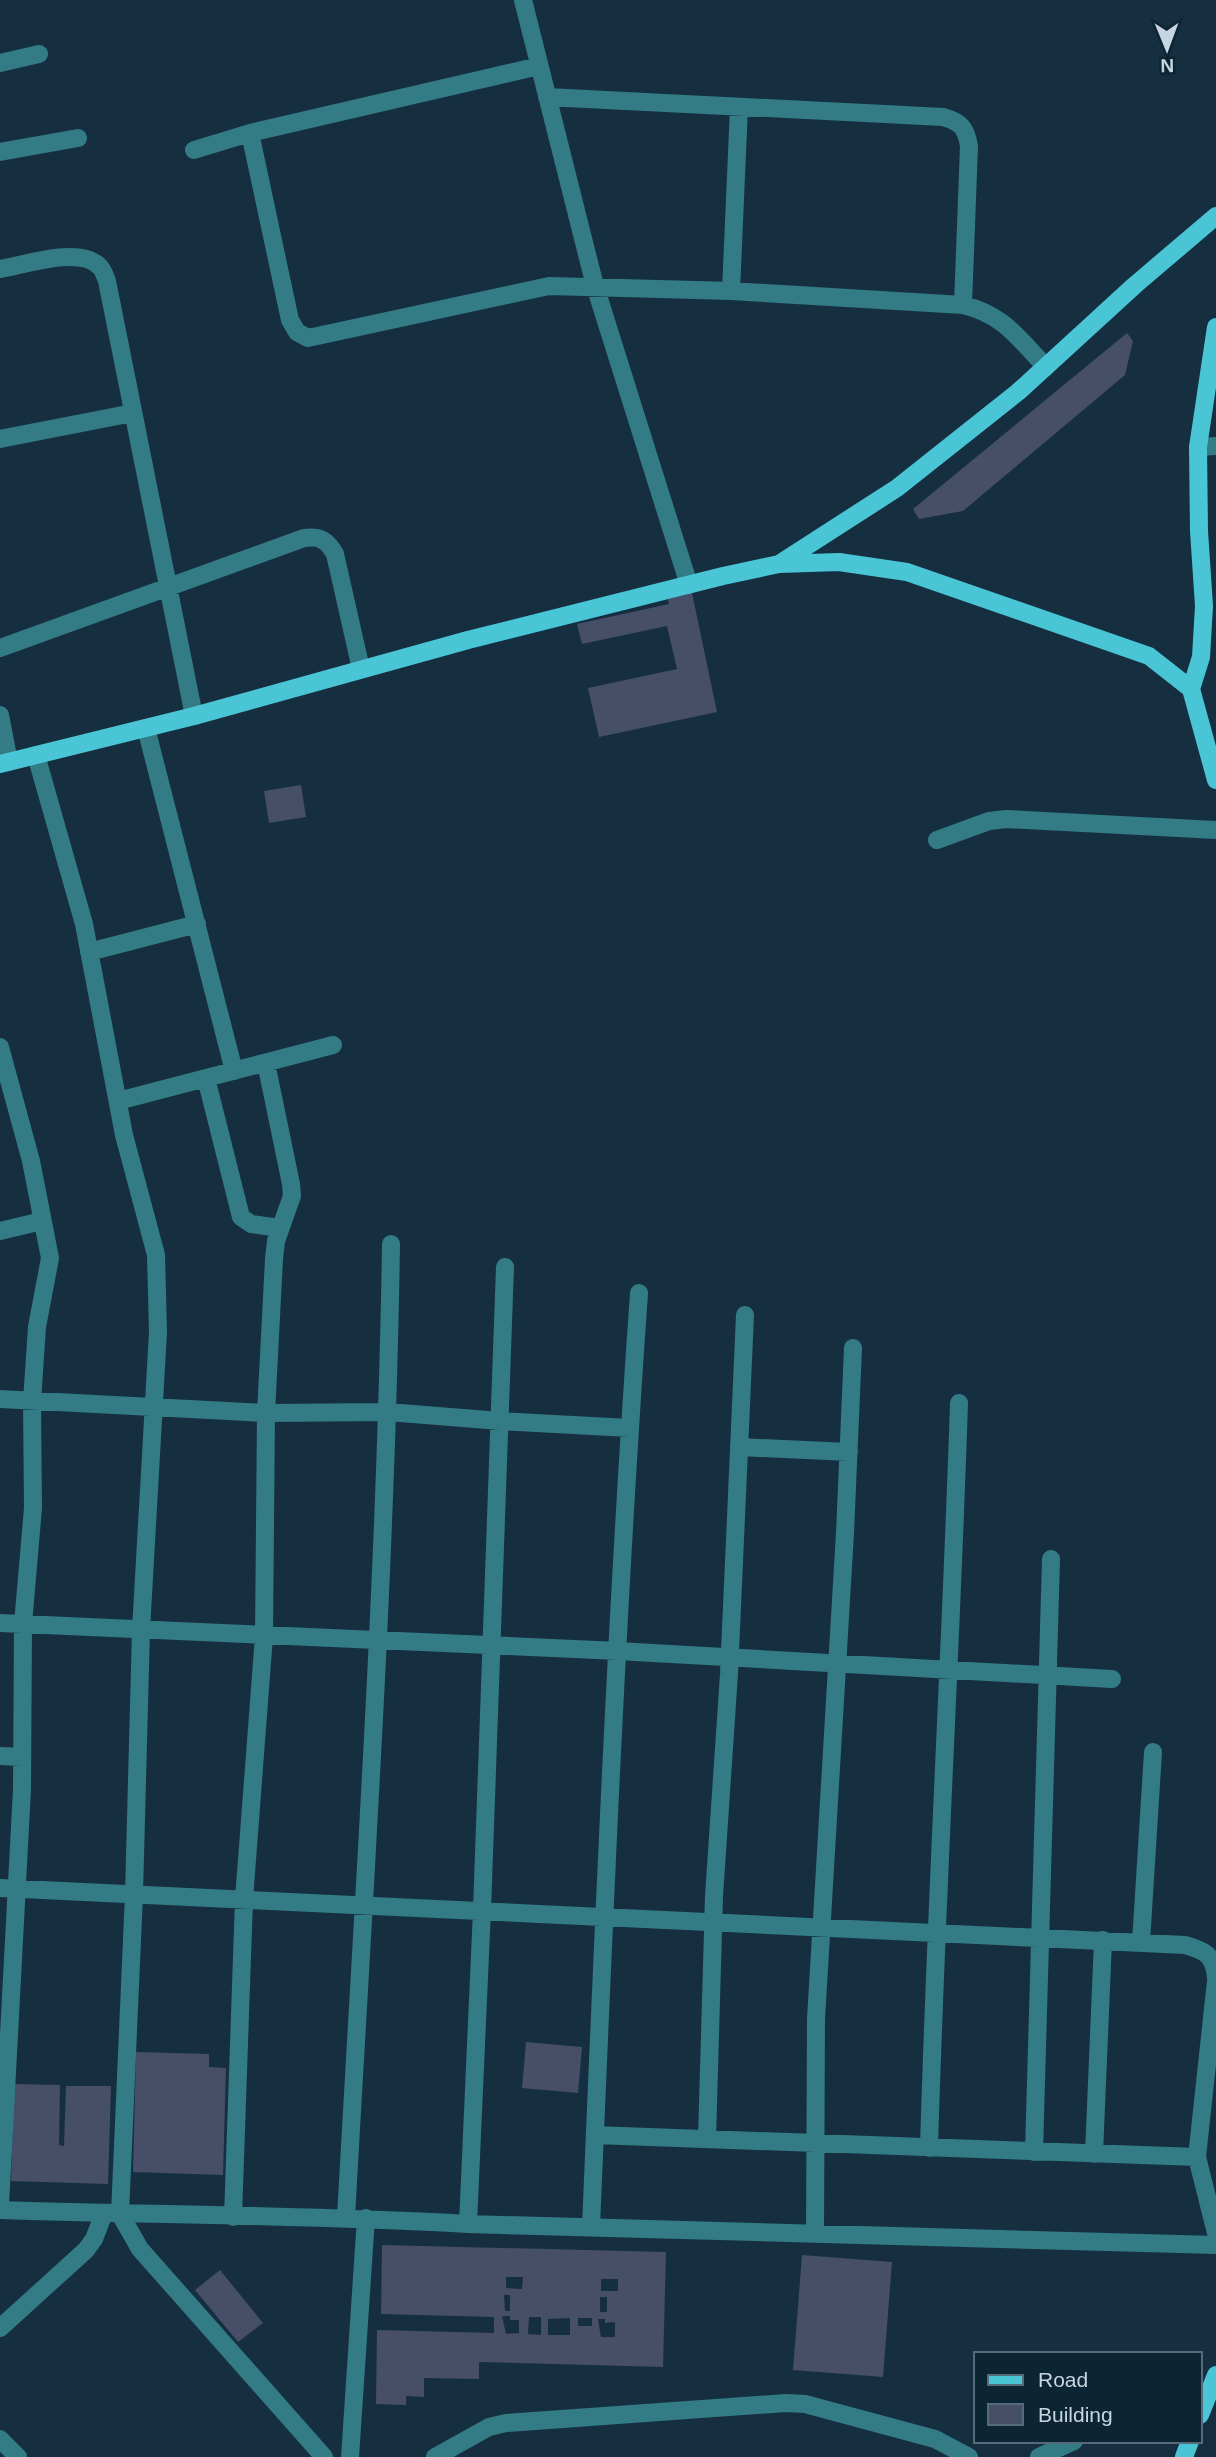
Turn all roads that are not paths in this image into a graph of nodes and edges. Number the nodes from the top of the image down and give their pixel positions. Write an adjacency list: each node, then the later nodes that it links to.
1 (523, 0): 4 (street)
2 (39, 54): 3 (street)
3 (0, 62)
4 (539, 66): 5 (street); 7 (street)
5 (547, 97): 6 (street); 13 (street)
6 (739, 107): 14 (street); 15 (street)
7 (250, 133): 9 (street); 13 (street)
8 (78, 138): 10 (street)
9 (194, 150)
10 (0, 152)
11 (1216, 216): 18 (main road)
12 (0, 269): 19 (street)
13 (595, 286): 14 (street); 23 (street)
14 (731, 291): 15 (street)
15 (963, 305): 18 (street)
16 (1216, 327): 17 (main road)
17 (1213, 366): 21 (main road)
18 (1046, 367): 22 (main road)
19 (133, 413): 20 (street); 24 (street)
20 (0, 439)
21 (1207, 446): 25 (main road)
22 (779, 564): 23 (main road); 28 (main road)
23 (689, 585): 27 (main road)
24 (169, 589): 26 (street); 27 (street); 30 (street)
25 (1210, 606): 28 (main road)
26 (0, 649)
27 (361, 669): 30 (main road)
28 (1191, 689): 34 (main road)
29 (0, 715): 33 (street)
30 (194, 716): 31 (main road)
31 (146, 728): 32 (main road); 38 (street)
32 (36, 755): 33 (main road); 39 (street)
33 (5, 763)
34 (1216, 775): 35 (main road)
35 (1216, 780)
36 (1216, 830): 37 (street)
37 (937, 840)
38 (197, 924): 39 (street); 43 (street)
39 (89, 952): 45 (street)
40 (333, 1045): 42 (street)
41 (0, 1047): 46 (street)
42 (266, 1063): 43 (street); 47 (street)
43 (234, 1071): 44 (street)
44 (206, 1078): 45 (street); 47 (street)
45 (118, 1101): 57 (street)
46 (42, 1221): 48 (street); 55 (street)
47 (280, 1228): 59 (street)
48 (0, 1231)
49 (391, 1244): 58 (street)
50 (505, 1267): 60 (street)
51 (639, 1293): 61 (street)
52 (745, 1315): 62 (street)
53 (853, 1348): 63 (street)
54 (0, 1399): 55 (street)
55 (32, 1401): 57 (street); 66 (street)
56 (959, 1403): 74 (street)
57 (152, 1407): 59 (street); 67 (street)
58 (388, 1412): 59 (street); 60 (street); 69 (street)
59 (266, 1413): 68 (street)
60 (500, 1421): 61 (street); 70 (street)
61 (629, 1428): 71 (street)
62 (739, 1447): 63 (street); 72 (street)
63 (849, 1452): 73 (street)
64 (1051, 1559): 75 (street)
65 (0, 1623): 66 (street)
66 (23, 1624): 67 (street); 79 (street)
67 (141, 1630): 68 (street); 81 (street)
68 (264, 1636): 69 (street); 82 (street)
69 (378, 1641): 70 (street); 83 (street)
70 (492, 1646): 71 (street); 84 (street)
71 (618, 1651): 72 (street); 85 (street)
72 (729, 1658): 73 (street); 86 (street)
73 (837, 1662): 74 (street); 87 (street)
74 (948, 1671): 75 (street); 88 (street)
75 (1047, 1674): 76 (street); 89 (street)
76 (1112, 1679)
77 (1153, 1752): 91 (street)
78 (0, 1756): 79 (street)
79 (22, 1757): 80 (street)
80 (8, 1888): 81 (street); 100 (street)
81 (134, 1894): 82 (street); 101 (street)
82 (244, 1899): 83 (street); 102 (street)
83 (362, 1905): 84 (street); 103 (street)
84 (482, 1910): 85 (street); 105 (street)
85 (605, 1916): 86 (street); 93 (street)
86 (713, 1923): 87 (street); 94 (street)
87 (821, 1929): 88 (street); 95 (street)
88 (935, 1934): 89 (street); 96 (street)
89 (1042, 1939): 90 (street); 97 (street)
90 (1103, 1940): 91 (street); 98 (street)
91 (1141, 1942): 92 (street)
92 (1216, 1980): 99 (street)
93 (595, 2135): 94 (street); 106 (street)
94 (707, 2139): 95 (street)
95 (817, 2145): 96 (street); 107 (street)
96 (929, 2148): 97 (street)
97 (1034, 2152): 98 (street)
98 (1094, 2154): 99 (street)
99 (1197, 2157): 108 (street)
100 (0, 2208): 101 (street)
101 (112, 2214): 102 (street); 110 (street); 116 (street)
102 (233, 2217): 103 (street)
103 (346, 2217): 104 (street)
104 (366, 2218): 105 (street); 117 (street)
105 (468, 2224): 106 (street)
106 (591, 2227): 107 (street)
107 (815, 2233): 109 (street)
108 (1216, 2233)
109 (1216, 2245)
110 (0, 2328)
111 (1216, 2375): 112 (main road)
112 (1202, 2410)
113 (0, 2439): 115 (street)
114 (1070, 2443): 120 (street)
115 (18, 2457)
116 (324, 2457)
117 (350, 2457)
118 (435, 2457): 119 (street)
119 (969, 2457)
120 (1039, 2457)

